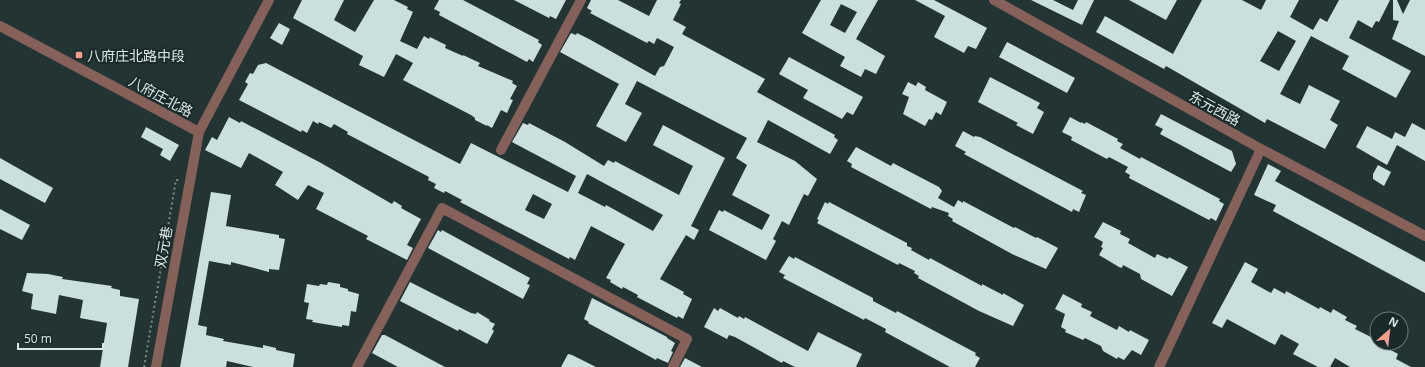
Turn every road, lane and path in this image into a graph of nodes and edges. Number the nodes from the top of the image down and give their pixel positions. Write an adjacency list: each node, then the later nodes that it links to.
1 (269, 0): 5 (street, 八府庄北路)
2 (581, 0): 7 (street)
3 (994, 0): 6 (street, 东元西路)
4 (0, 26): 5 (street, 八府庄北路)
5 (199, 132): 9 (street, 双元巷)
6 (1261, 149): 8 (street, 东元西路); 12 (street)
7 (501, 150)
8 (1425, 236)
9 (156, 367)
10 (357, 367): 11 (street)
11 (673, 367)
12 (1159, 367)

